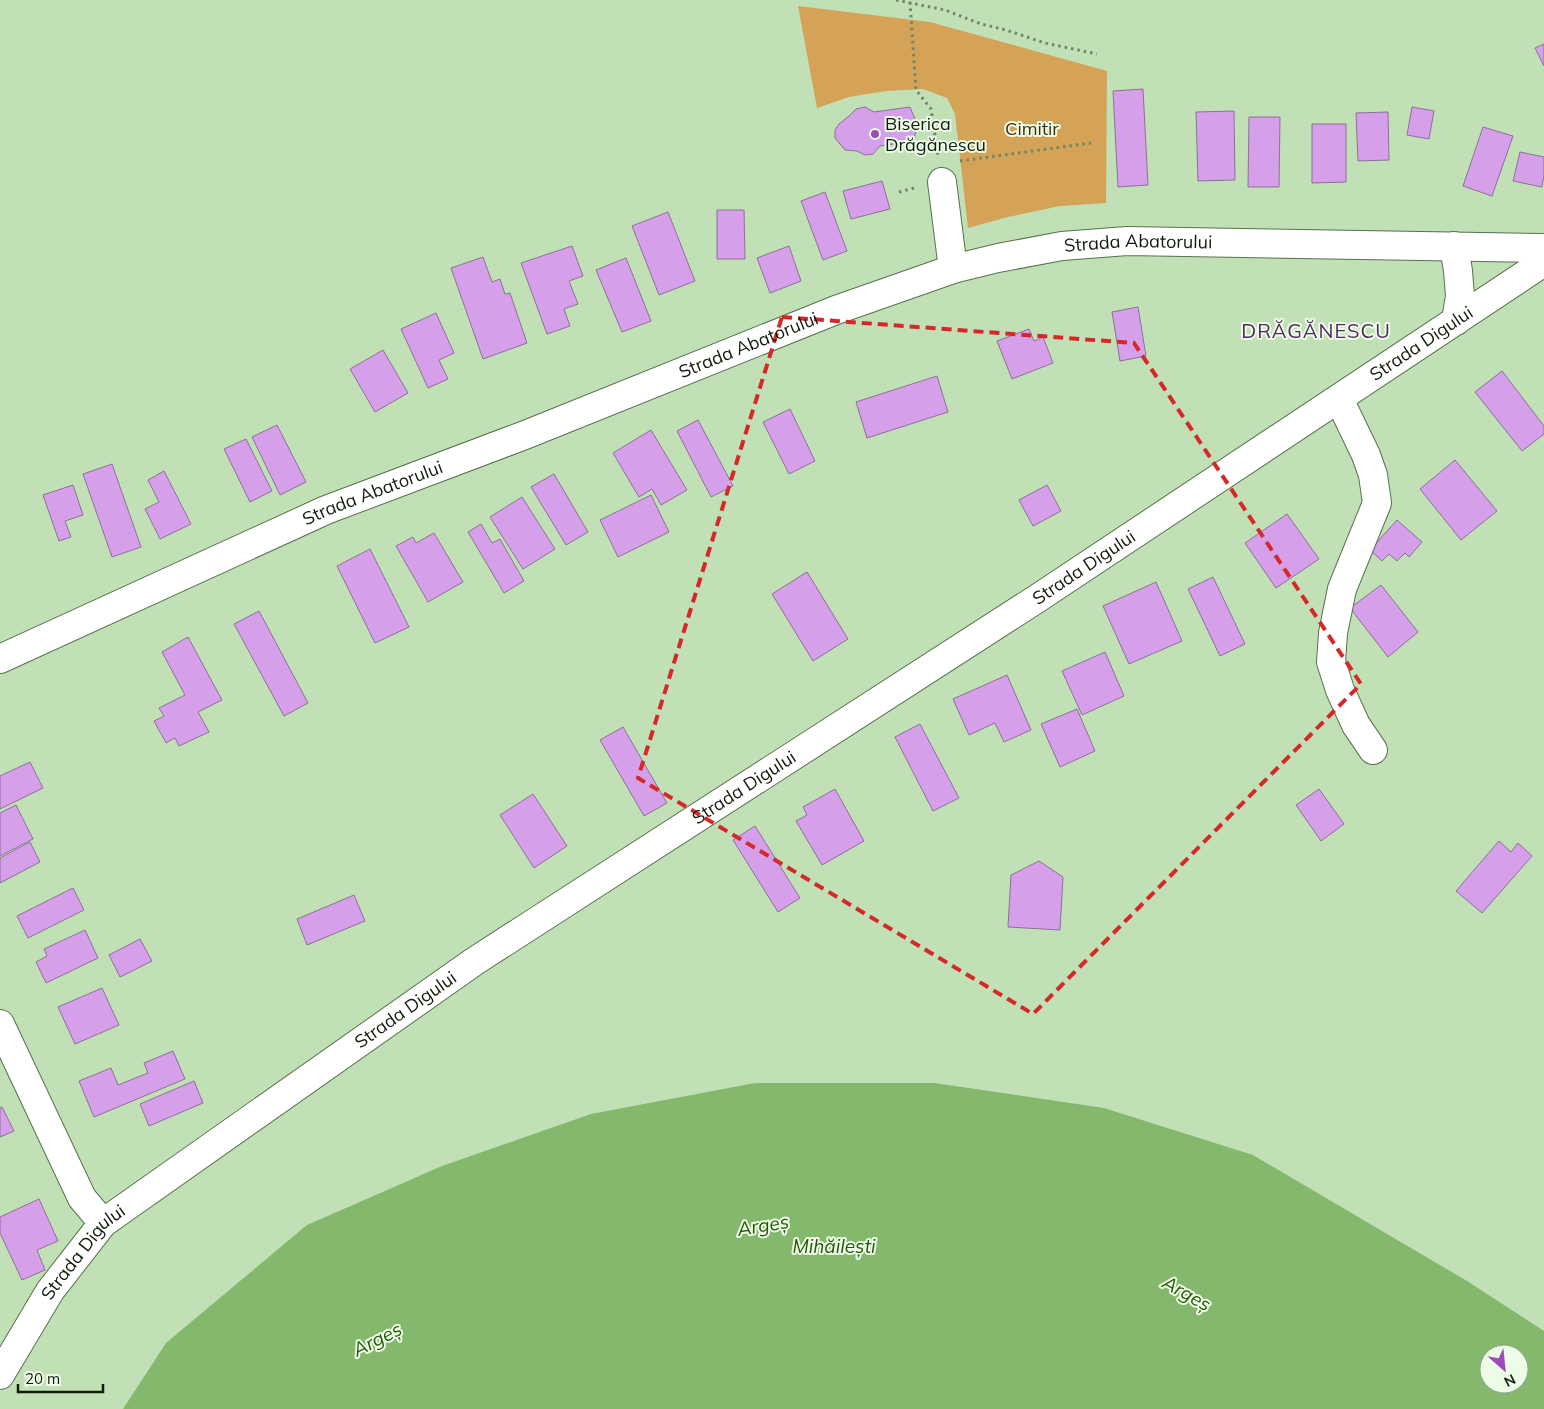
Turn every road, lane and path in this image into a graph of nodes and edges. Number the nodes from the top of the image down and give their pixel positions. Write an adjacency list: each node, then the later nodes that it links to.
1 (896, 0): 2 (path)
2 (910, 2): 3 (path); 5 (path)
3 (1097, 54)
4 (1091, 143): 5 (path)
5 (940, 173): 9 (street)
6 (1454, 246): 7 (street, Strada Abatorului); 9 (street, Strada Abatorului); 10 (street)
7 (1544, 248)
8 (1544, 262): 10 (street, Strada Digului)
9 (953, 269): 12 (street, Strada Abatorului)
10 (1456, 321): 11 (street, Strada Digului)
11 (1339, 399): 13 (street); 15 (street, Strada Digului)
12 (0, 659)
13 (1373, 750)
14 (0, 1024): 15 (street)
15 (103, 1223): 16 (street, Strada Digului)
16 (0, 1375)

